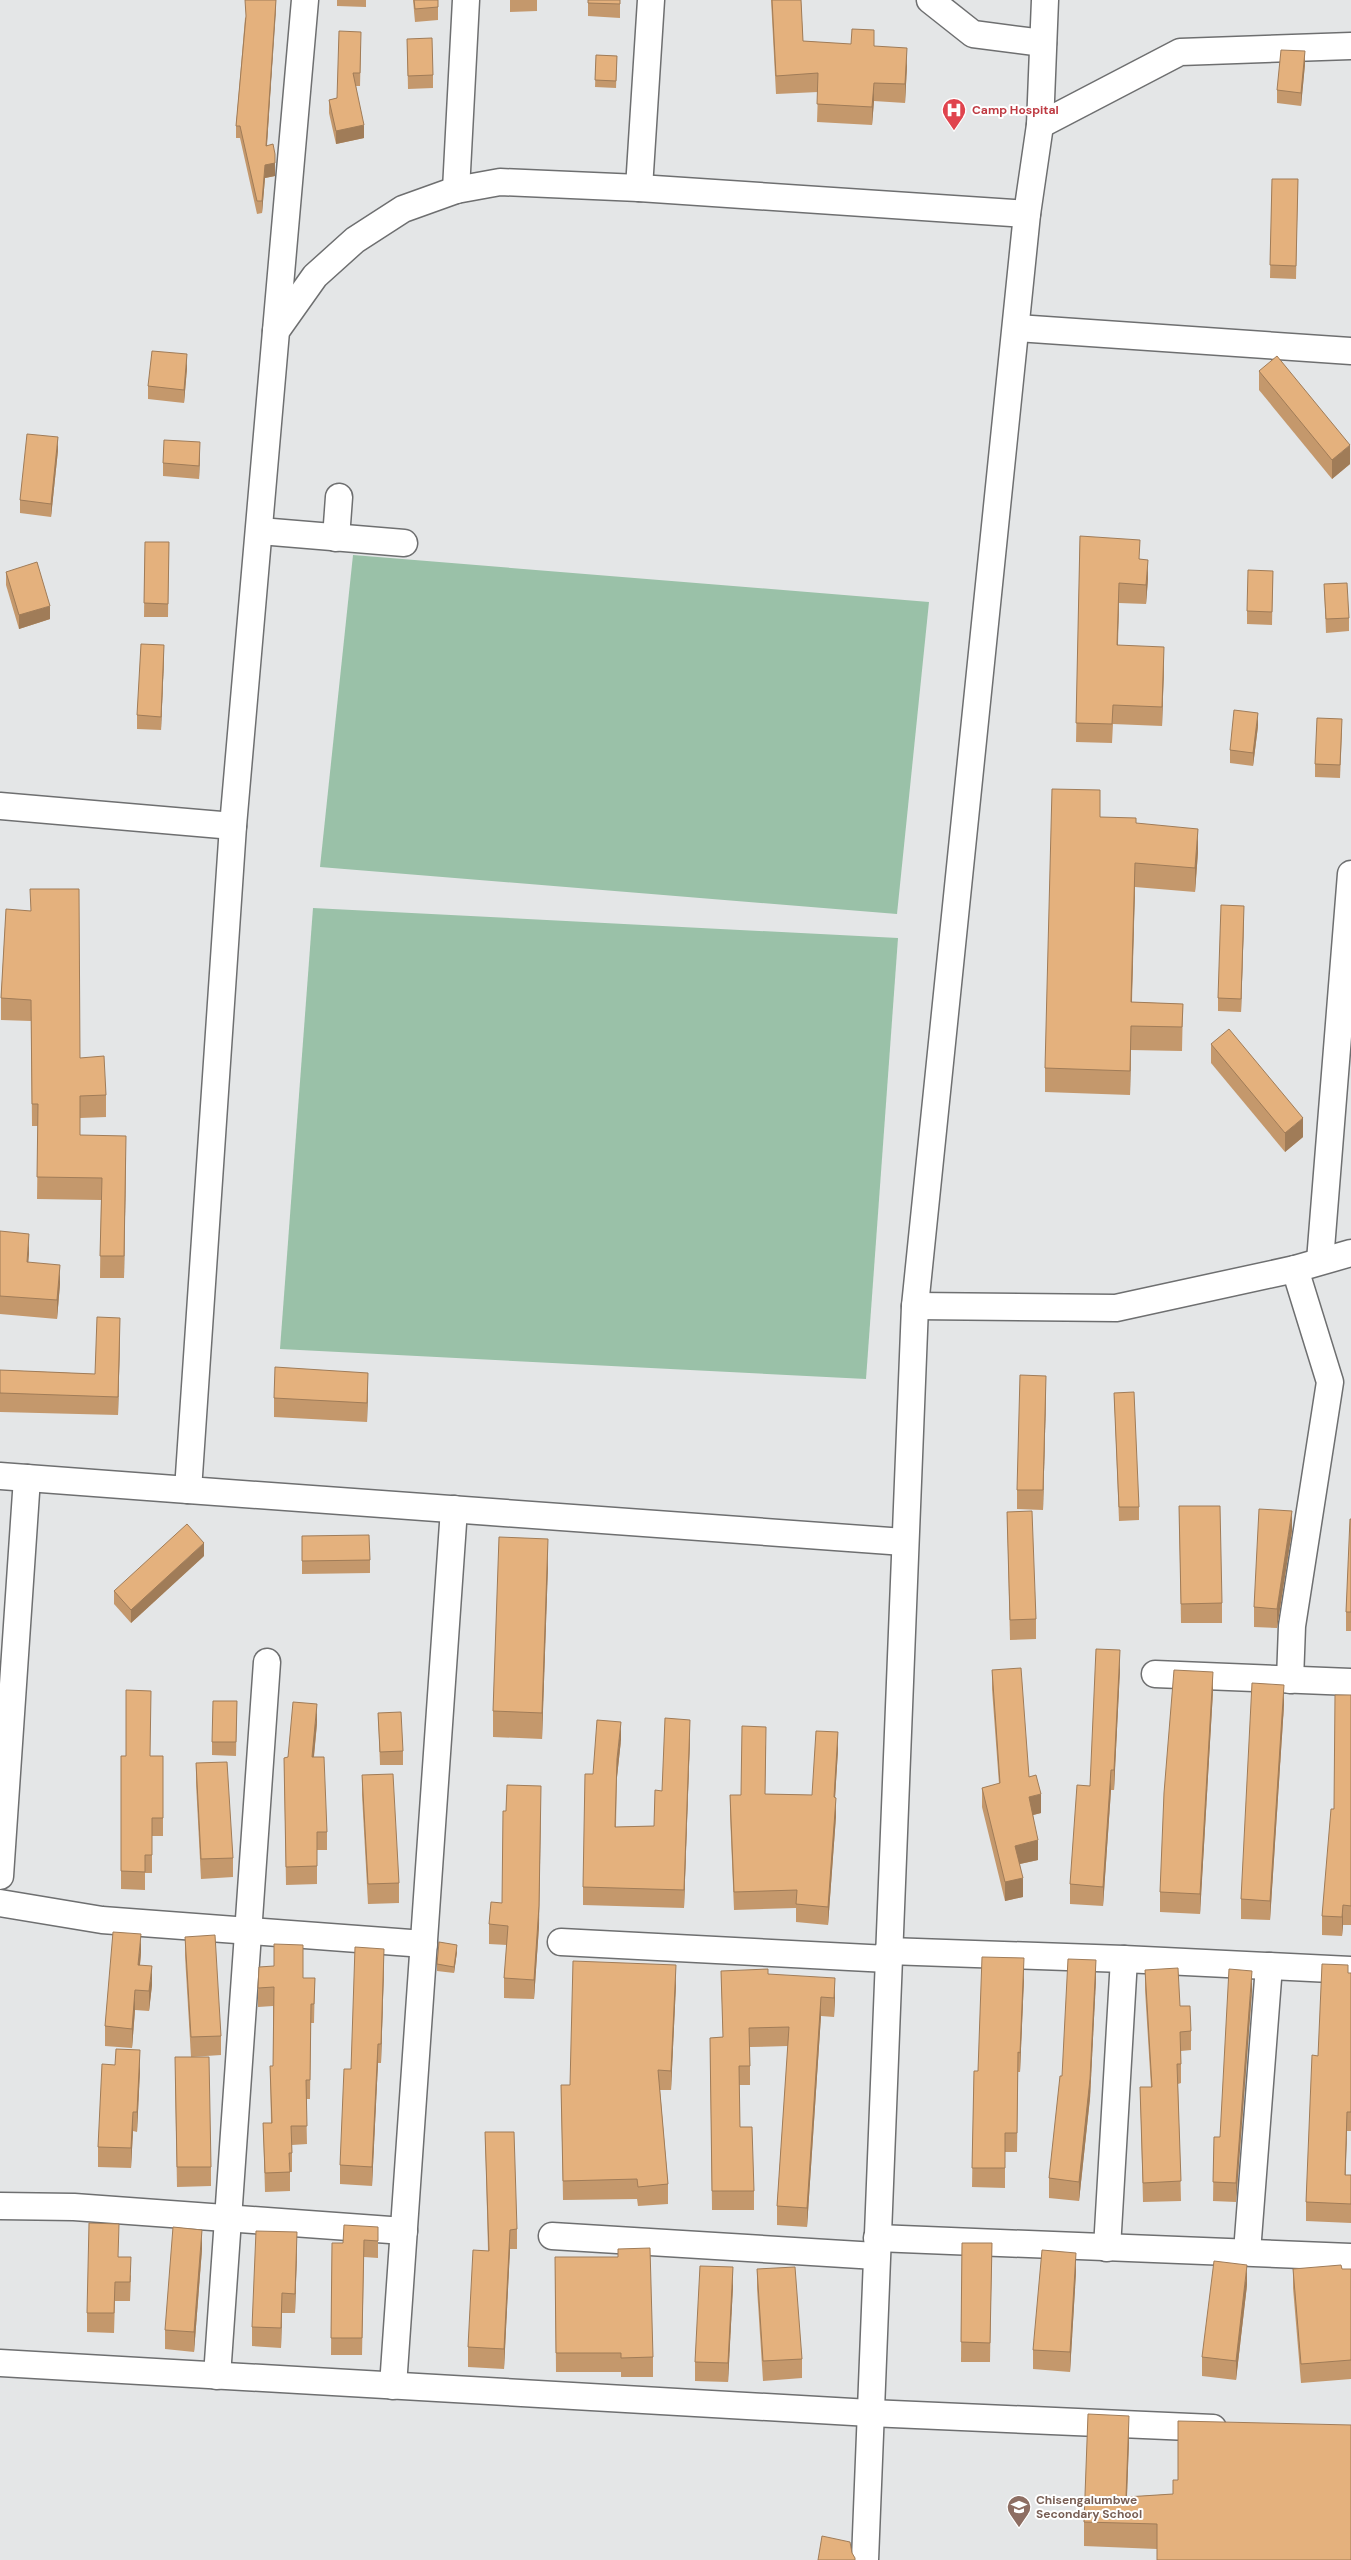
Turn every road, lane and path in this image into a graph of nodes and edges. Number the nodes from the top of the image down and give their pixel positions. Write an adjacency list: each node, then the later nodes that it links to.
1 (305, 0): 13 (lane)
2 (466, 0): 10 (lane)
3 (651, 0): 9 (lane)
4 (930, 0): 6 (lane)
5 (1045, 0): 6 (lane)
6 (1043, 43): 8 (lane)
7 (1351, 46): 8 (lane)
8 (1040, 125): 11 (lane)
9 (639, 188): 10 (lane); 11 (lane)
10 (456, 190): 13 (lane)
11 (1027, 214): 12 (lane)
12 (1017, 328): 14 (lane); 26 (lane)
13 (276, 331): 16 (lane)
14 (1351, 351)
15 (339, 497): 17 (lane)
16 (260, 531): 17 (lane); 20 (lane)
17 (336, 538): 18 (lane)
18 (404, 543)
19 (0, 806): 20 (lane)
20 (233, 826): 29 (lane)
21 (1351, 874): 22 (lane)
22 (1346, 1012): 24 (lane)
23 (1351, 1253): 24 (lane)
24 (1320, 1261): 25 (lane)
25 (1295, 1269): 26 (lane); 34 (lane)
26 (915, 1306): 31 (lane)
27 (0, 1476): 28 (lane)
28 (27, 1478): 29 (lane); 36 (lane)
29 (188, 1490): 30 (lane)
30 (454, 1510): 31 (lane); 40 (lane)
31 (904, 1542): 41 (lane)
32 (266, 1662): 38 (lane)
33 (1155, 1674): 34 (lane)
34 (1290, 1680): 35 (lane)
35 (1351, 1682)
36 (0, 1876)
37 (0, 1903): 38 (lane)
38 (248, 1931): 40 (lane); 46 (lane)
39 (561, 1942): 41 (lane)
40 (424, 1944): 47 (lane)
41 (888, 1955): 42 (lane); 49 (lane)
42 (1124, 1959): 43 (lane); 50 (lane)
43 (1269, 1966): 44 (lane); 51 (lane)
44 (1351, 1970)
45 (0, 2206): 46 (lane)
46 (228, 2218): 47 (lane); 54 (lane)
47 (404, 2232): 55 (lane)
48 (552, 2236): 49 (lane)
49 (876, 2247): 50 (lane); 56 (lane)
50 (1106, 2248): 51 (lane)
51 (1247, 2252): 52 (lane)
52 (1351, 2257)
53 (0, 2363): 54 (lane)
54 (218, 2376): 55 (lane)
55 (393, 2386): 56 (lane)
56 (870, 2413): 57 (lane); 58 (lane)
57 (1233, 2429)
58 (864, 2560)

